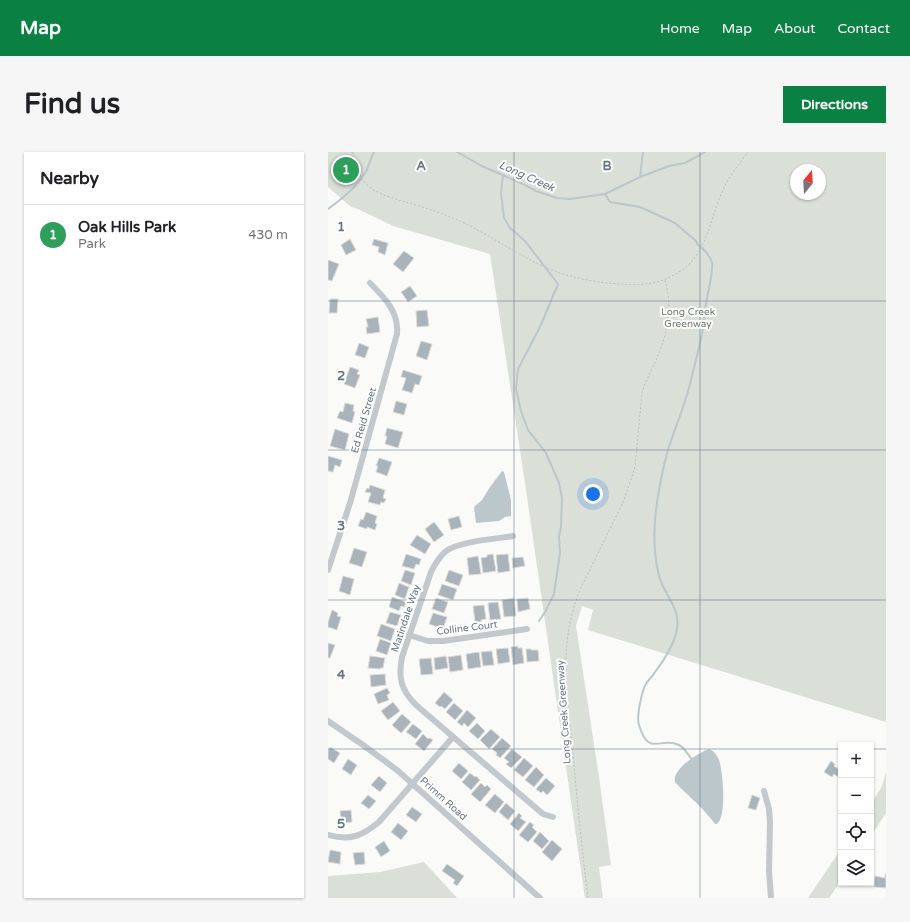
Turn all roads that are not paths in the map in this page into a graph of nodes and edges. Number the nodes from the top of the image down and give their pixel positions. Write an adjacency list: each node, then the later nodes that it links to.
1 (370, 284): 4 (street, Ed Reid Street)
2 (514, 536): 7 (street, Matindale Way)
3 (328, 548): 4 (street)
4 (335, 550): 5 (street, Ed Reid Street)
5 (328, 570)
6 (527, 629): 7 (street, Colline Court)
7 (409, 635): 9 (street, Matindale Way)
8 (328, 721): 10 (street, Primm Road)
9 (453, 737): 10 (street); 12 (street, Matindale Way)
10 (413, 784): 13 (street); 14 (street, Primm Road)
11 (764, 791): 15 (street)
12 (552, 817)
13 (328, 835)
14 (540, 898)
15 (772, 898)

